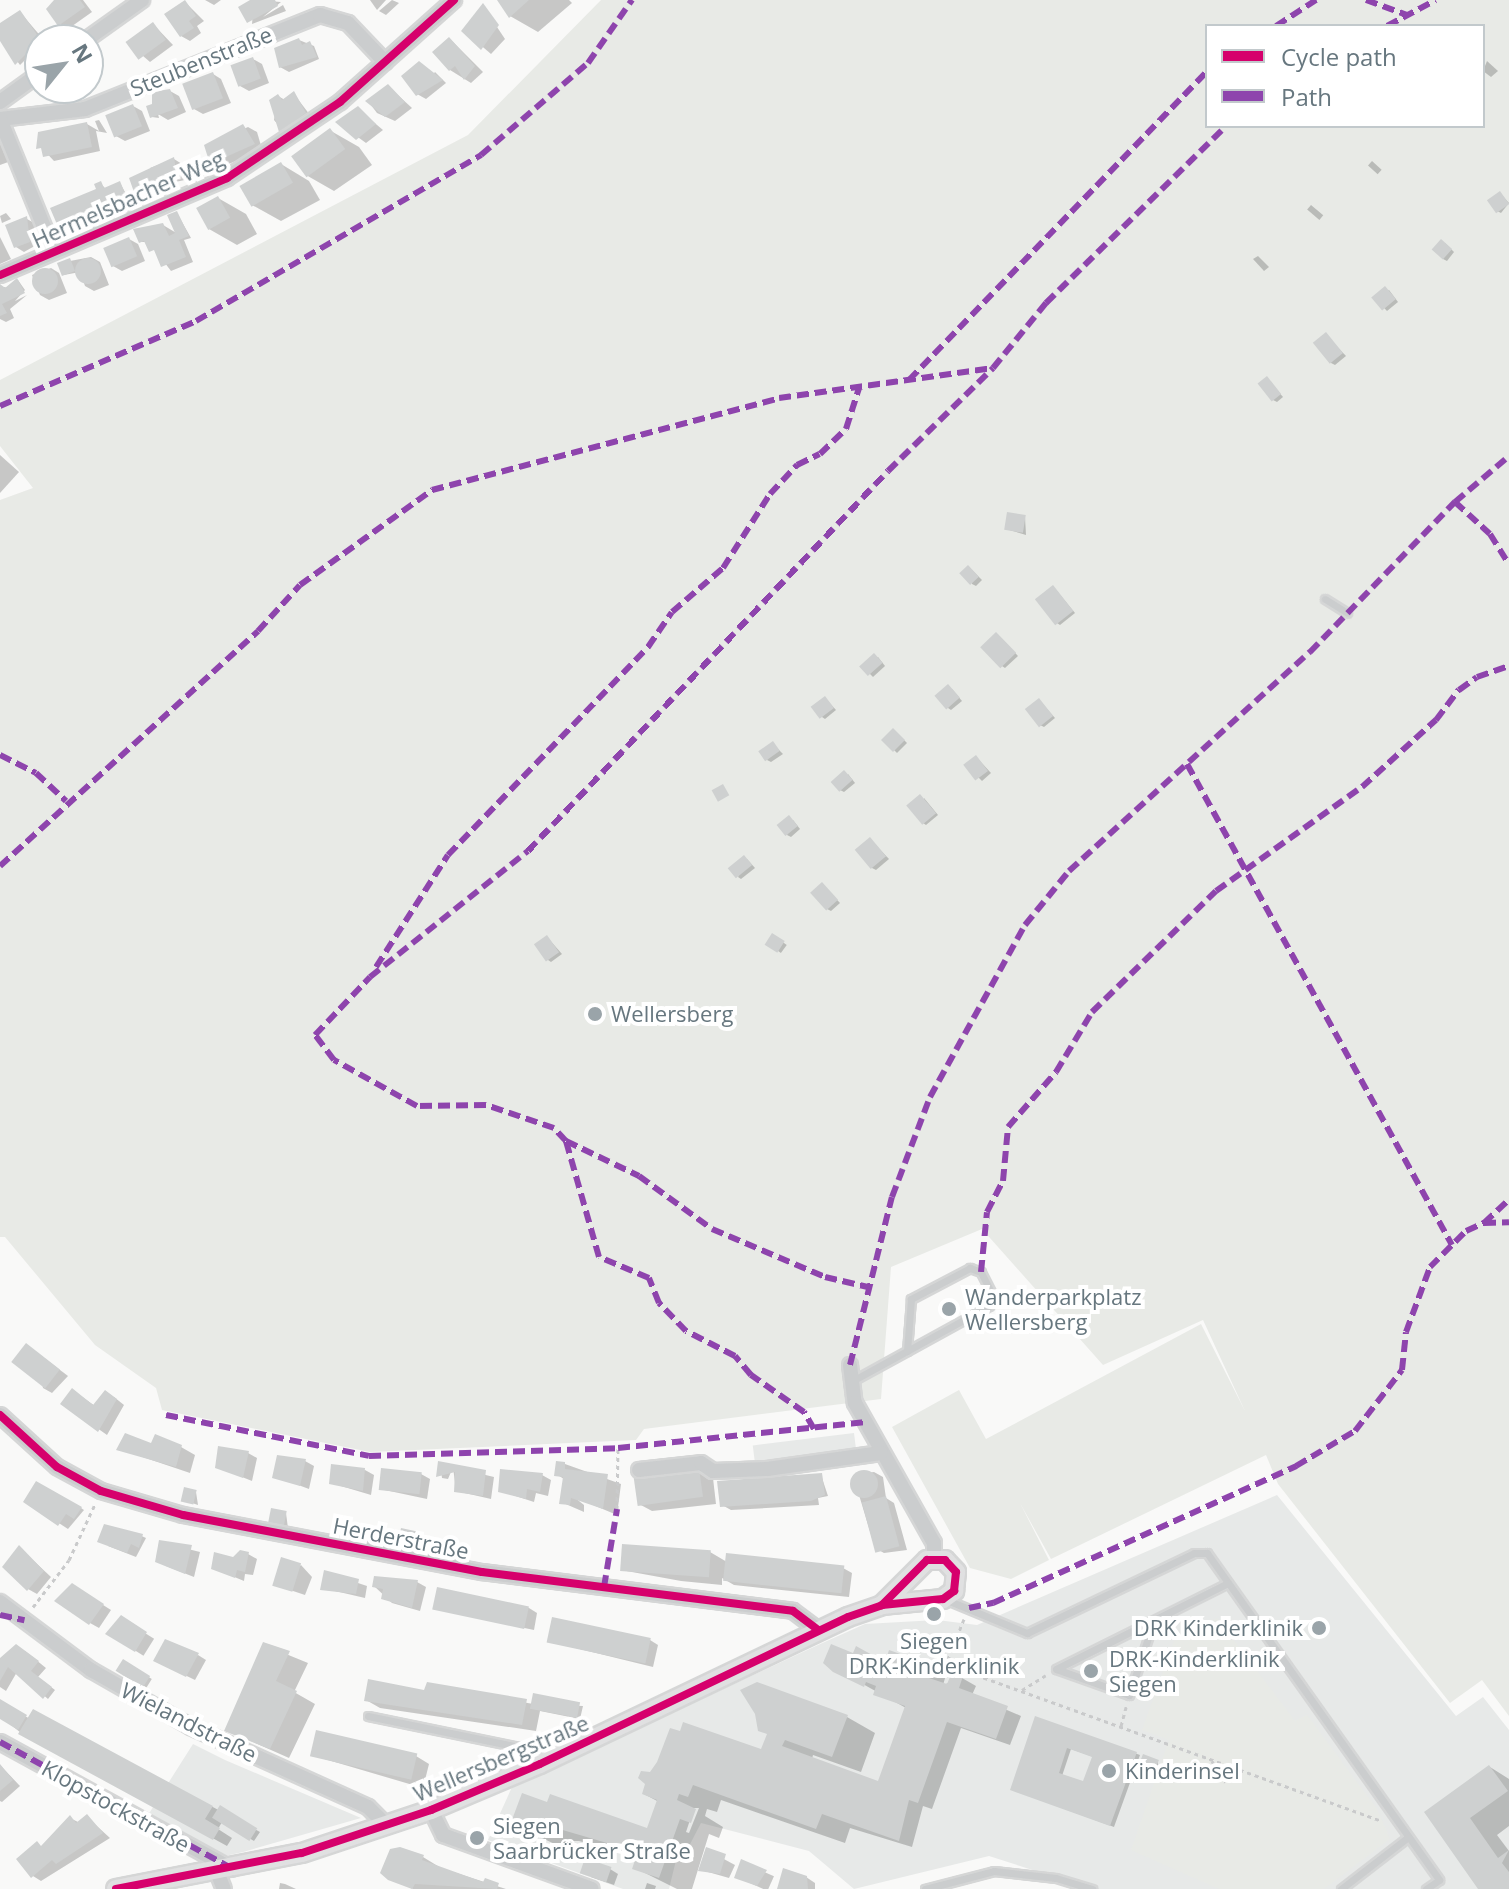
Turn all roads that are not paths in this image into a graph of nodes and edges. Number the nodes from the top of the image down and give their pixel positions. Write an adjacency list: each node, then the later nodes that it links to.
1 (142, 0): 3 (street)
2 (454, 0): 4 (street, Hermelsbacher Weg)
3 (104, 27)
4 (385, 62): 7 (street, Steubenstraße); 8 (street, Hermelsbacher Weg)
5 (24, 85): 6 (street)
6 (0, 102)
7 (0, 119): 8 (street)
8 (54, 251): 9 (street, Hermelsbacher Weg)
9 (0, 275)
10 (1325, 599): 11 (lane)
11 (1347, 613)
12 (907, 1351): 12 (lane); 14 (lane)
13 (850, 1365): 14 (street)
14 (852, 1381): 16 (street)
15 (0, 1415): 24 (street, Herderstraße)
16 (881, 1453): 17 (street); 18 (street)
17 (639, 1470)
18 (934, 1558): 20 (street); 22 (street, Wellersbergstraße)
19 (1228, 1583): 20 (lane); 23 (lane); 30 (lane)
20 (943, 1599): 22 (street, Wellersbergstraße)
21 (0, 1602): 29 (street, Wielandstraße)
22 (882, 1605): 24 (street, Wellersbergstraße)
23 (1153, 1623): 23 (lane)
24 (818, 1630): 27 (street, Wellersbergstraße)
25 (368, 1716): 27 (lane)
26 (0, 1742): 31 (street, Klopstockstraße)
27 (540, 1764): 28 (street, Wellersbergstraße)
28 (431, 1810): 29 (street, Wellersbergstraße); 33 (street)
29 (386, 1825): 31 (street, Wellersbergstraße)
30 (1408, 1837): 36 (lane); 37 (lane)
31 (224, 1876): 32 (street, Wellersbergstraße)
32 (116, 1889)
33 (592, 1889)
34 (925, 1889): 35 (lane)
35 (1092, 1889)
36 (1341, 1889)
37 (1426, 1889)

